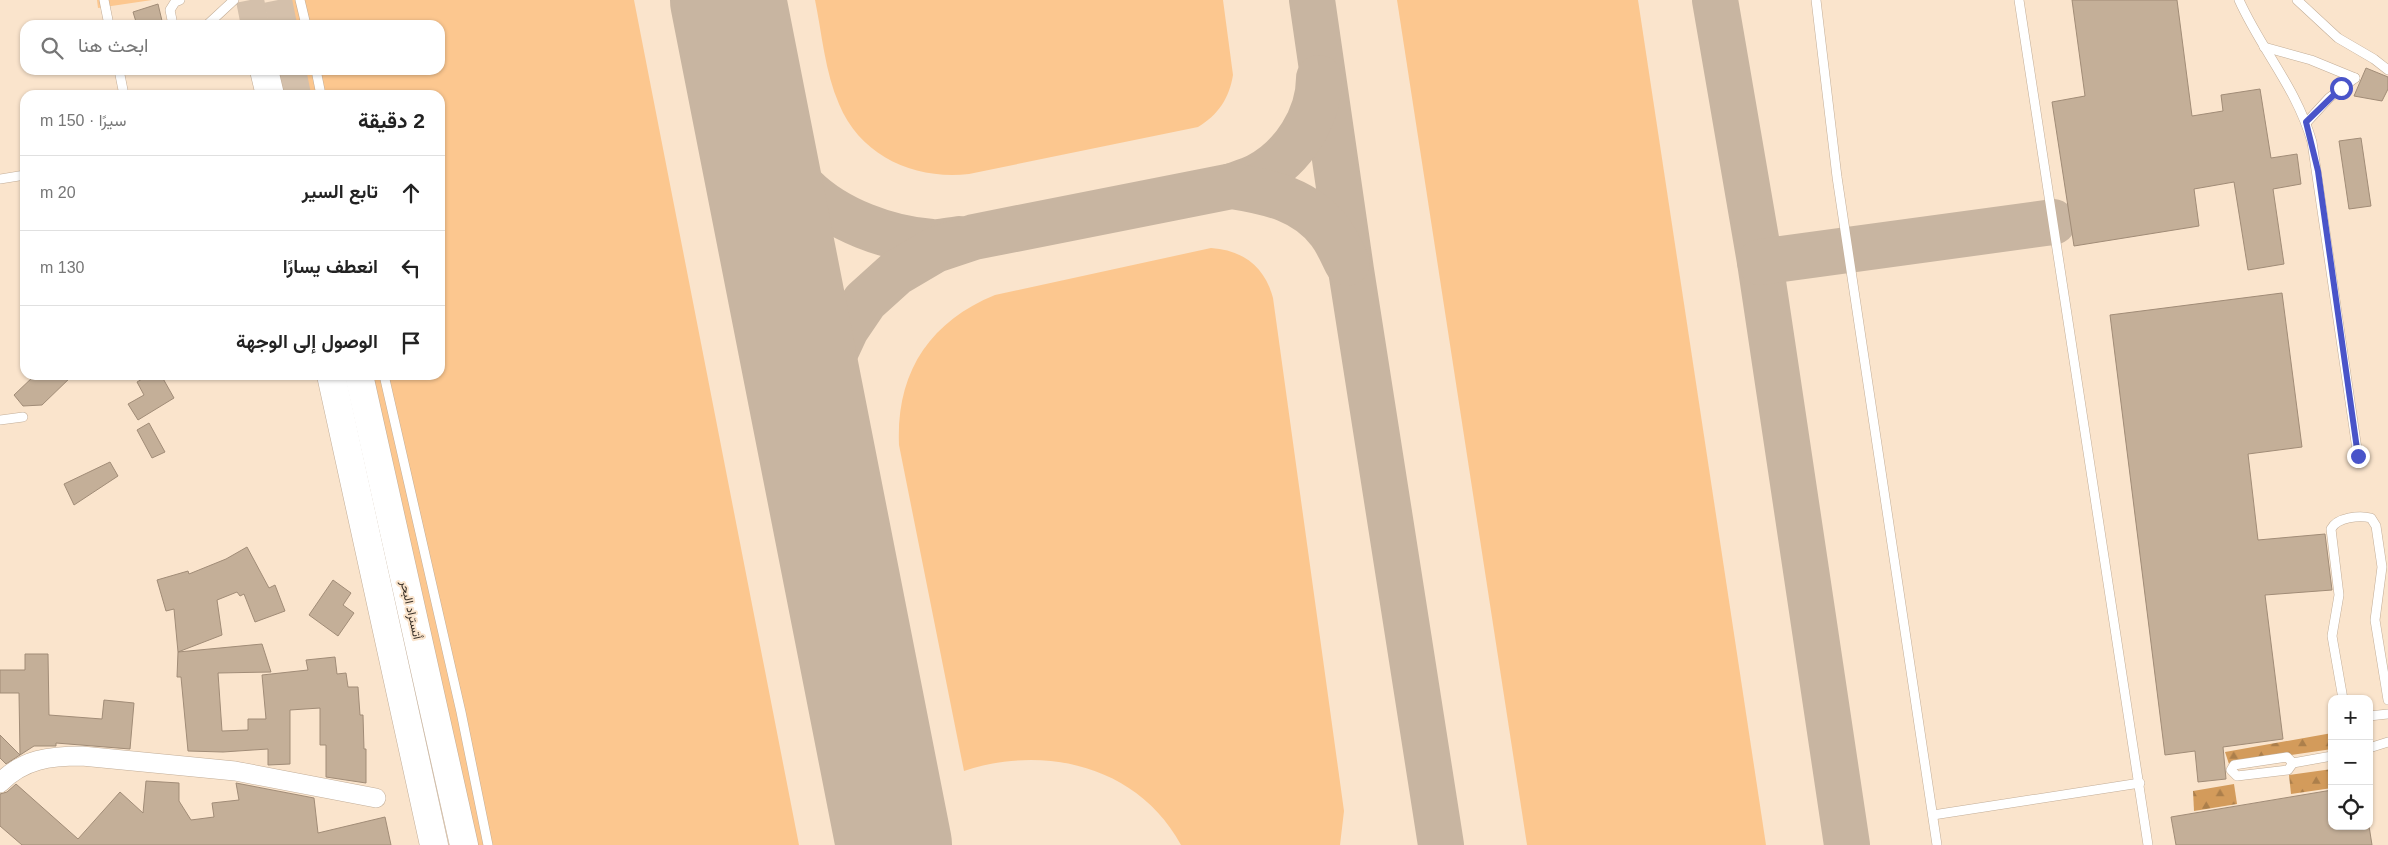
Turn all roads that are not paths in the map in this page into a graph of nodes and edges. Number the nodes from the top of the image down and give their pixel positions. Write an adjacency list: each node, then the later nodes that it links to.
1 (104, 0): 9 (lane)
2 (180, 0): 10 (lane)
3 (234, 0): 11 (lane)
4 (300, 0): 12 (lane)
5 (1816, 0): 41 (lane)
6 (2019, 0): 39 (lane)
7 (2239, 0): 13 (lane)
8 (2297, 0): 14 (lane)
9 (108, 20)
10 (172, 20)
11 (212, 20)
12 (305, 20)
13 (2264, 47): 21 (lane); 21 (lane)
14 (2388, 70)
15 (120, 75): 18 (lane)
16 (265, 75): 19 (highway)
17 (317, 75): 20 (lane)
18 (123, 90)
19 (269, 90)
20 (320, 90)
21 (2306, 122): 29 (lane)
22 (20, 176): 23 (lane)
23 (0, 178)
24 (332, 380): 42 (highway)
25 (360, 380): 43 (highway, أتستراد البحر)
26 (385, 380): 44 (lane)
27 (23, 416): 28 (lane)
28 (0, 420)
29 (2358, 456)
30 (2342, 695): 31 (lane)
31 (2388, 700)
32 (2388, 714): 33 (lane)
33 (2373, 716)
34 (2388, 742): 35 (lane)
35 (2373, 747)
36 (2328, 757): 37 (lane)
37 (2293, 763): 37 (lane)
38 (0, 783): 40 (street)
39 (2140, 783): 41 (lane); 46 (lane)
40 (376, 798)
41 (1933, 815): 45 (lane)
42 (434, 845)
43 (464, 845)
44 (488, 845)
45 (1937, 845)
46 (2148, 845)

